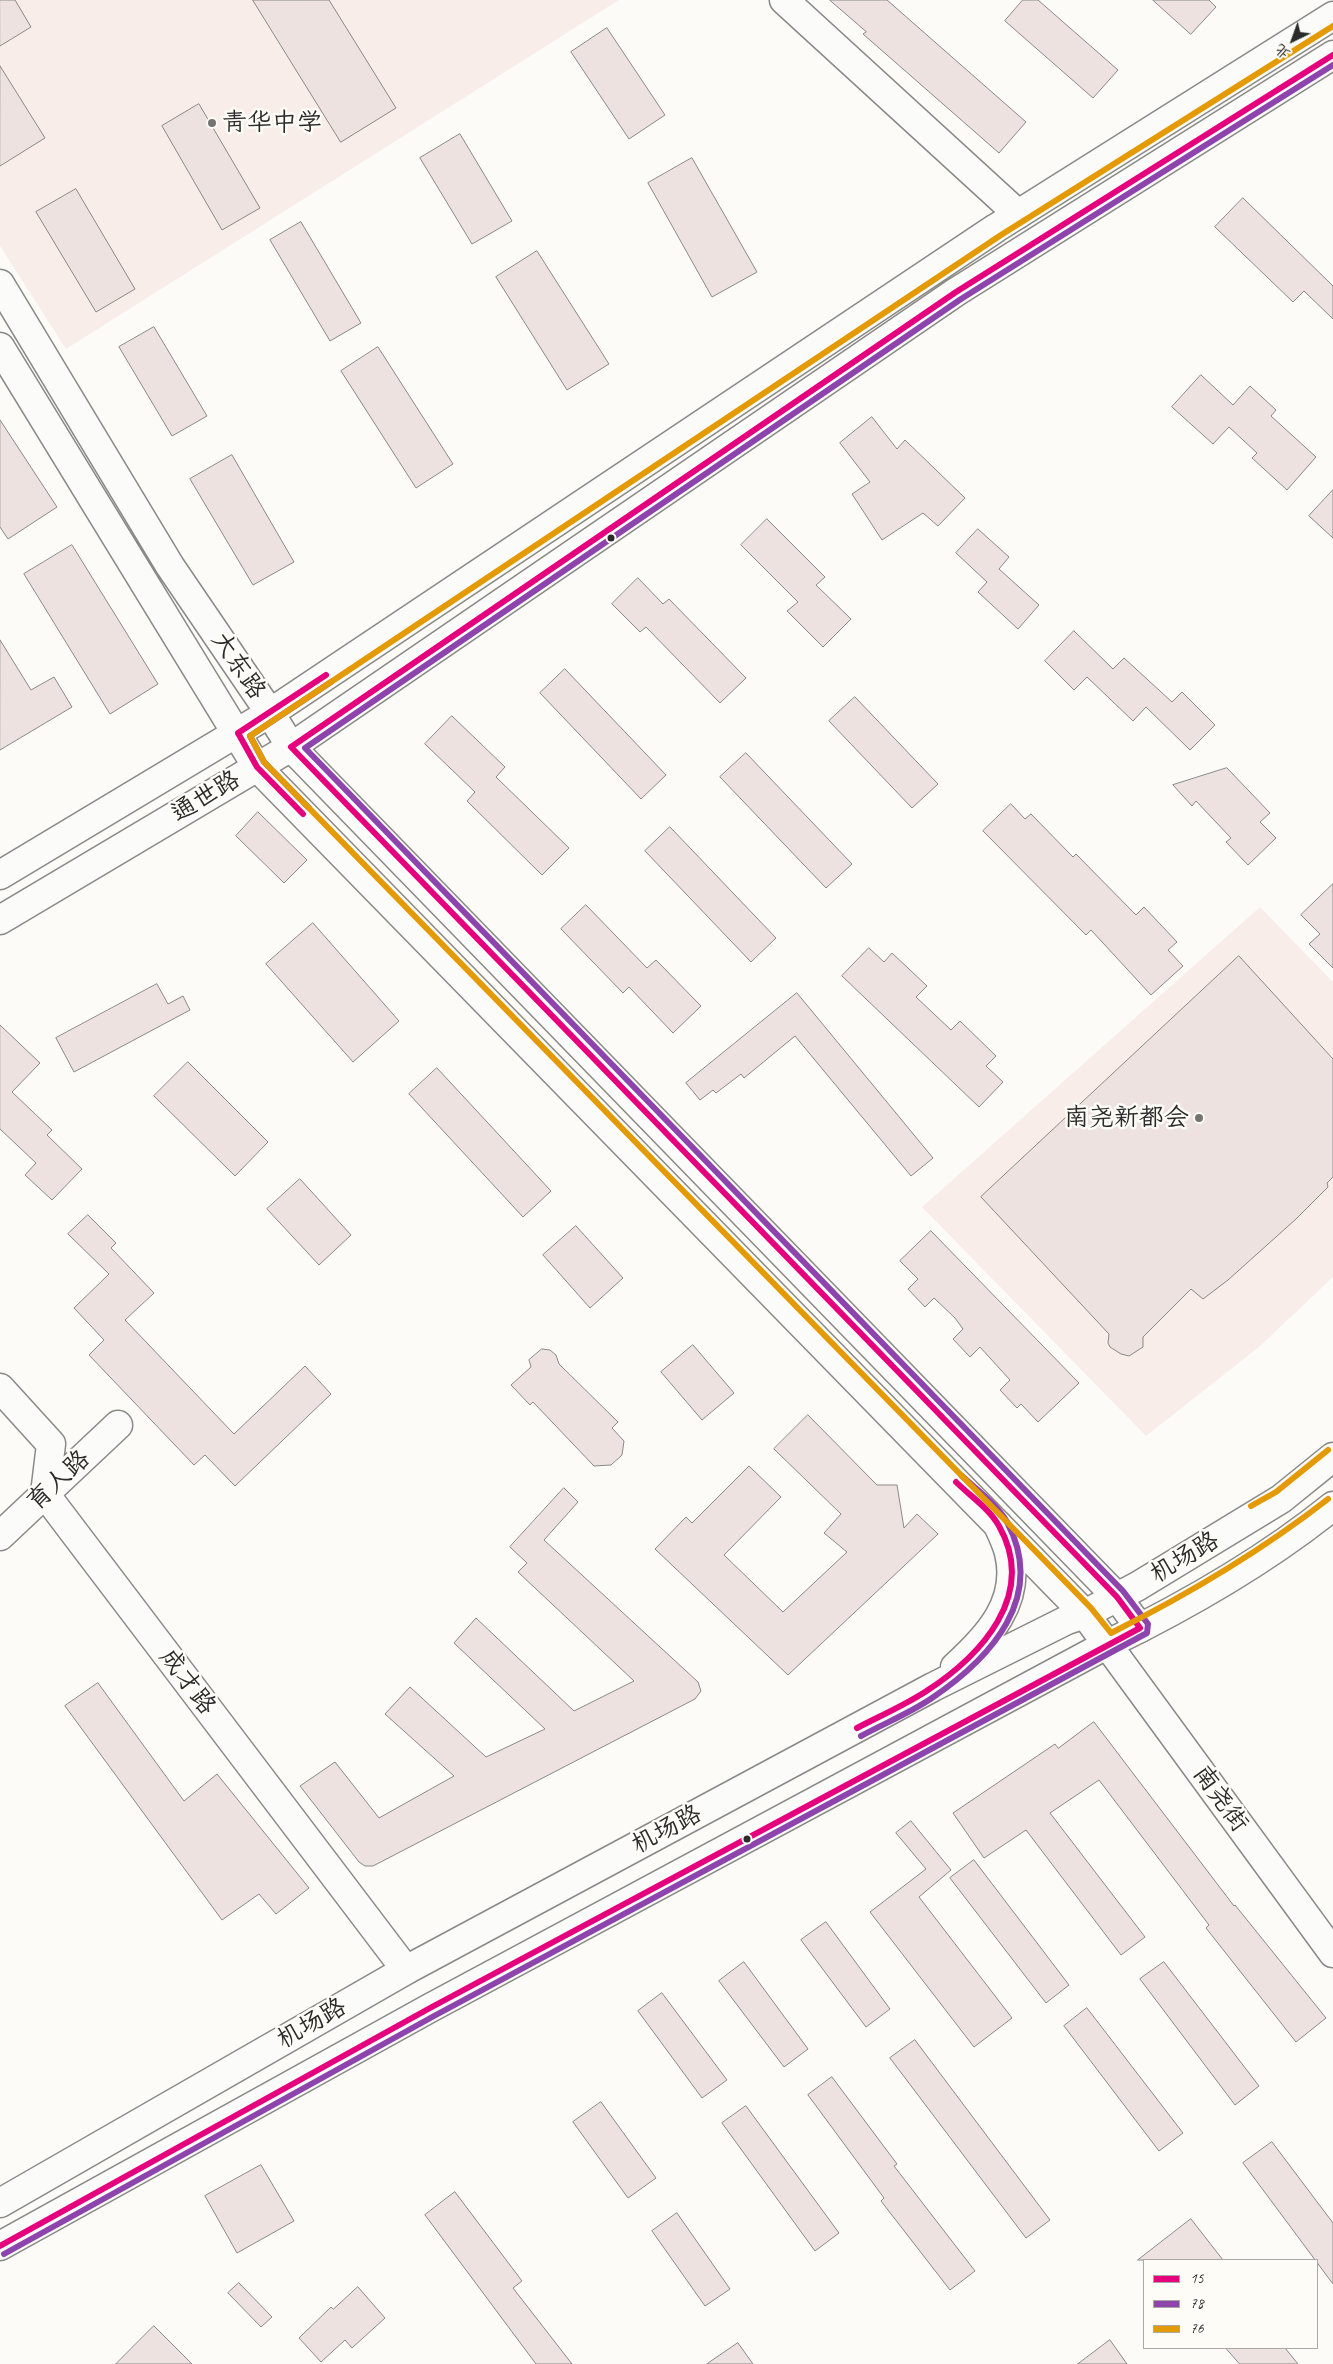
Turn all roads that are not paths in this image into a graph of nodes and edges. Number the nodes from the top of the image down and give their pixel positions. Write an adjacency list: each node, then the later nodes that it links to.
1 (784, 0): 4 (main road)
2 (1333, 16): 4 (main road, 通世路)
3 (1333, 55): 9 (main road, 通世路)
4 (1018, 214): 7 (main road, 通世路)
5 (0, 284): 7 (main road, 大东路)
6 (0, 347): 8 (main road, 大东路)
7 (270, 713): 8 (main road, 通世路); 9 (main road, 大东路)
8 (238, 733): 10 (main road, 大东路); 11 (main road, 通世路)
9 (291, 747): 10 (main road, 通世路); 20 (main road, 大东路)
10 (257, 767): 12 (main road, 通世路); 18 (main road, 大东路)
11 (0, 875)
12 (0, 920)
13 (0, 1388): 16 (main road)
14 (118, 1425): 16 (main road, 育人路)
15 (1333, 1458): 20 (main road, 机场路)
16 (45, 1494): 19 (main road, 育人路); 26 (main road, 成才路)
17 (1333, 1506): 22 (main road, 机场路)
18 (998, 1525): 21 (main road, 大东路); 24 (main road)
19 (0, 1536)
20 (1117, 1597): 21 (main road, 机场路); 22 (main road, 大东路)
21 (1085, 1614): 23 (main road, 大东路); 24 (main road, 机场路)
22 (1140, 1628): 23 (main road, 机场路)
23 (1108, 1644): 25 (main road, 南尧街); 28 (main road, 机场路)
24 (933, 1687): 26 (main road, 机场路)
25 (1333, 1953)
26 (406, 1970): 27 (main road, 机场路)
27 (0, 2203)
28 (0, 2246)

